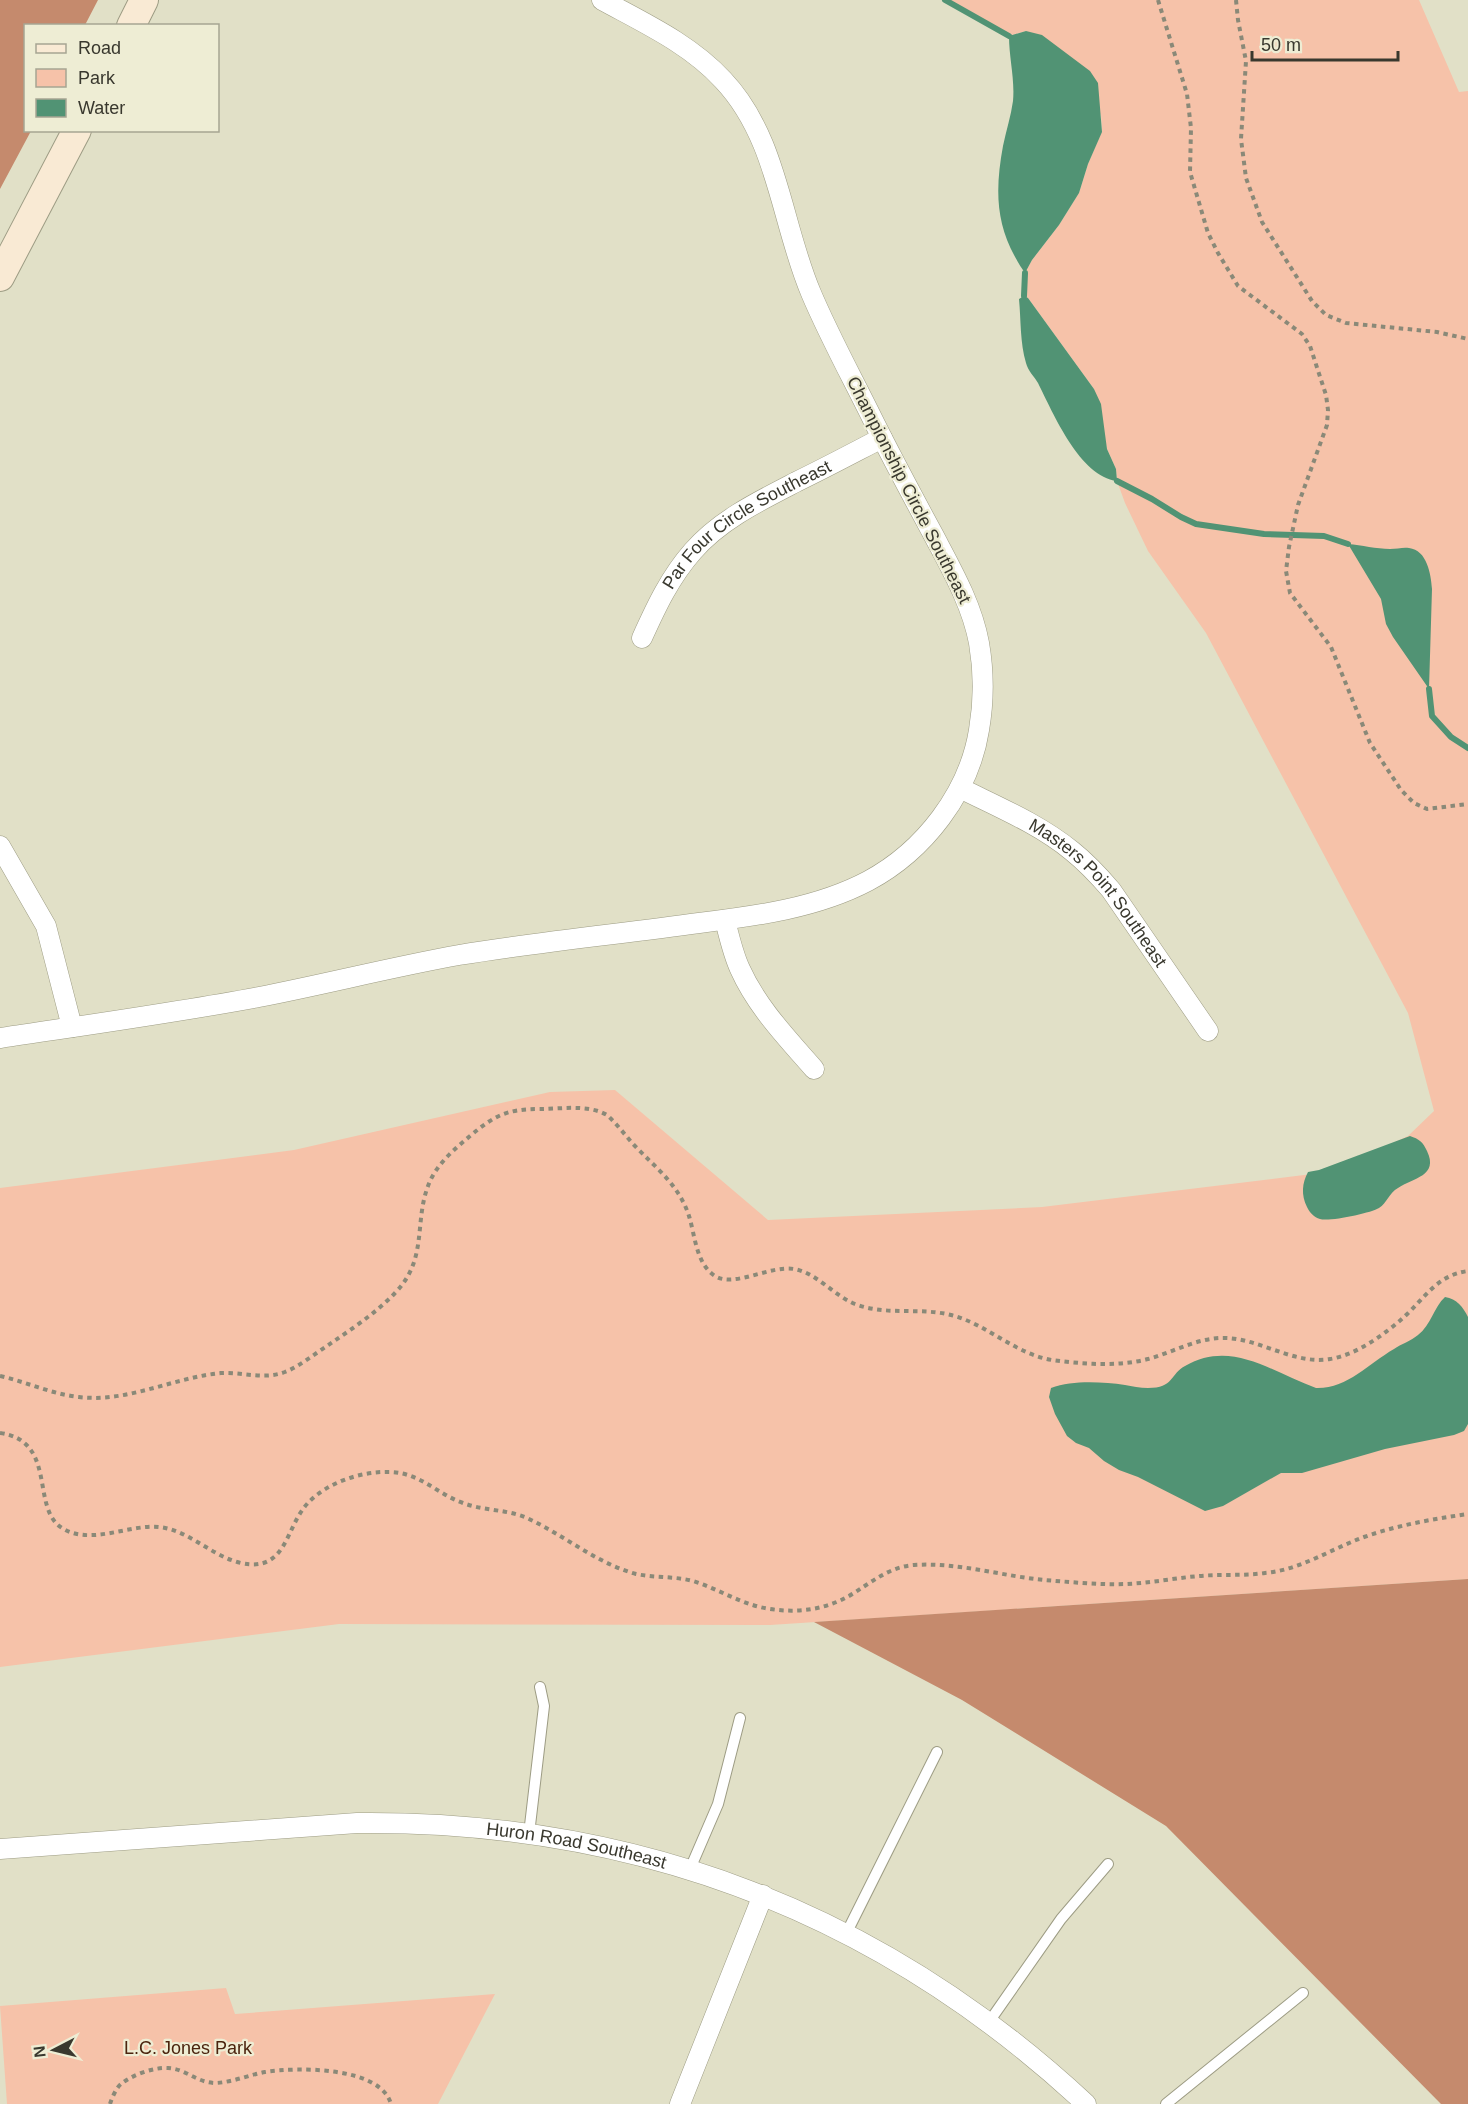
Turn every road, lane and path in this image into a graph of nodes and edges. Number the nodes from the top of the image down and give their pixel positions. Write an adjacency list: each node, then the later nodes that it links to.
1 (144, 0): 5 (main road)
2 (602, 0): 9 (street, Championship Circle Southeast)
3 (1158, 0): 12 (path)
4 (1236, 0): 8 (path)
5 (132, 24)
6 (75, 132): 7 (main road)
7 (0, 277)
8 (1468, 339)
9 (882, 438): 10 (street, Par Four Circle Southeast); 11 (street, Championship Circle Southeast)
10 (642, 638)
11 (960, 788): 14 (street, Championship Circle Southeast); 16 (street, Masters Point Southeast)
12 (1468, 804)
13 (0, 846): 15 (street)
14 (725, 920): 15 (street, Championship Circle Southeast); 18 (street)
15 (72, 1027): 17 (street, Championship Circle Southeast)
16 (1208, 1032)
17 (0, 1038)
18 (814, 1069)
19 (1468, 1271): 20 (path)
20 (0, 1376)
21 (0, 1433): 22 (path)
22 (1468, 1514)
23 (540, 1688): 26 (lane)
24 (740, 1718): 29 (lane)
25 (937, 1752): 31 (lane)
26 (529, 1834): 27 (street, Huron Road Southeast); 29 (street, Huron Road Southeast)
27 (0, 1849)
28 (1108, 1864): 33 (lane)
29 (690, 1869): 30 (street, Huron Road Southeast)
30 (763, 1895): 31 (street, Huron Road Southeast); 36 (street)
31 (846, 1934): 33 (street, Huron Road Southeast)
32 (1303, 1993): 38 (lane)
33 (989, 2022): 37 (street, Huron Road Southeast)
34 (110, 2104): 35 (path)
35 (391, 2104)
36 (680, 2104)
37 (1086, 2104)
38 (1166, 2104)

